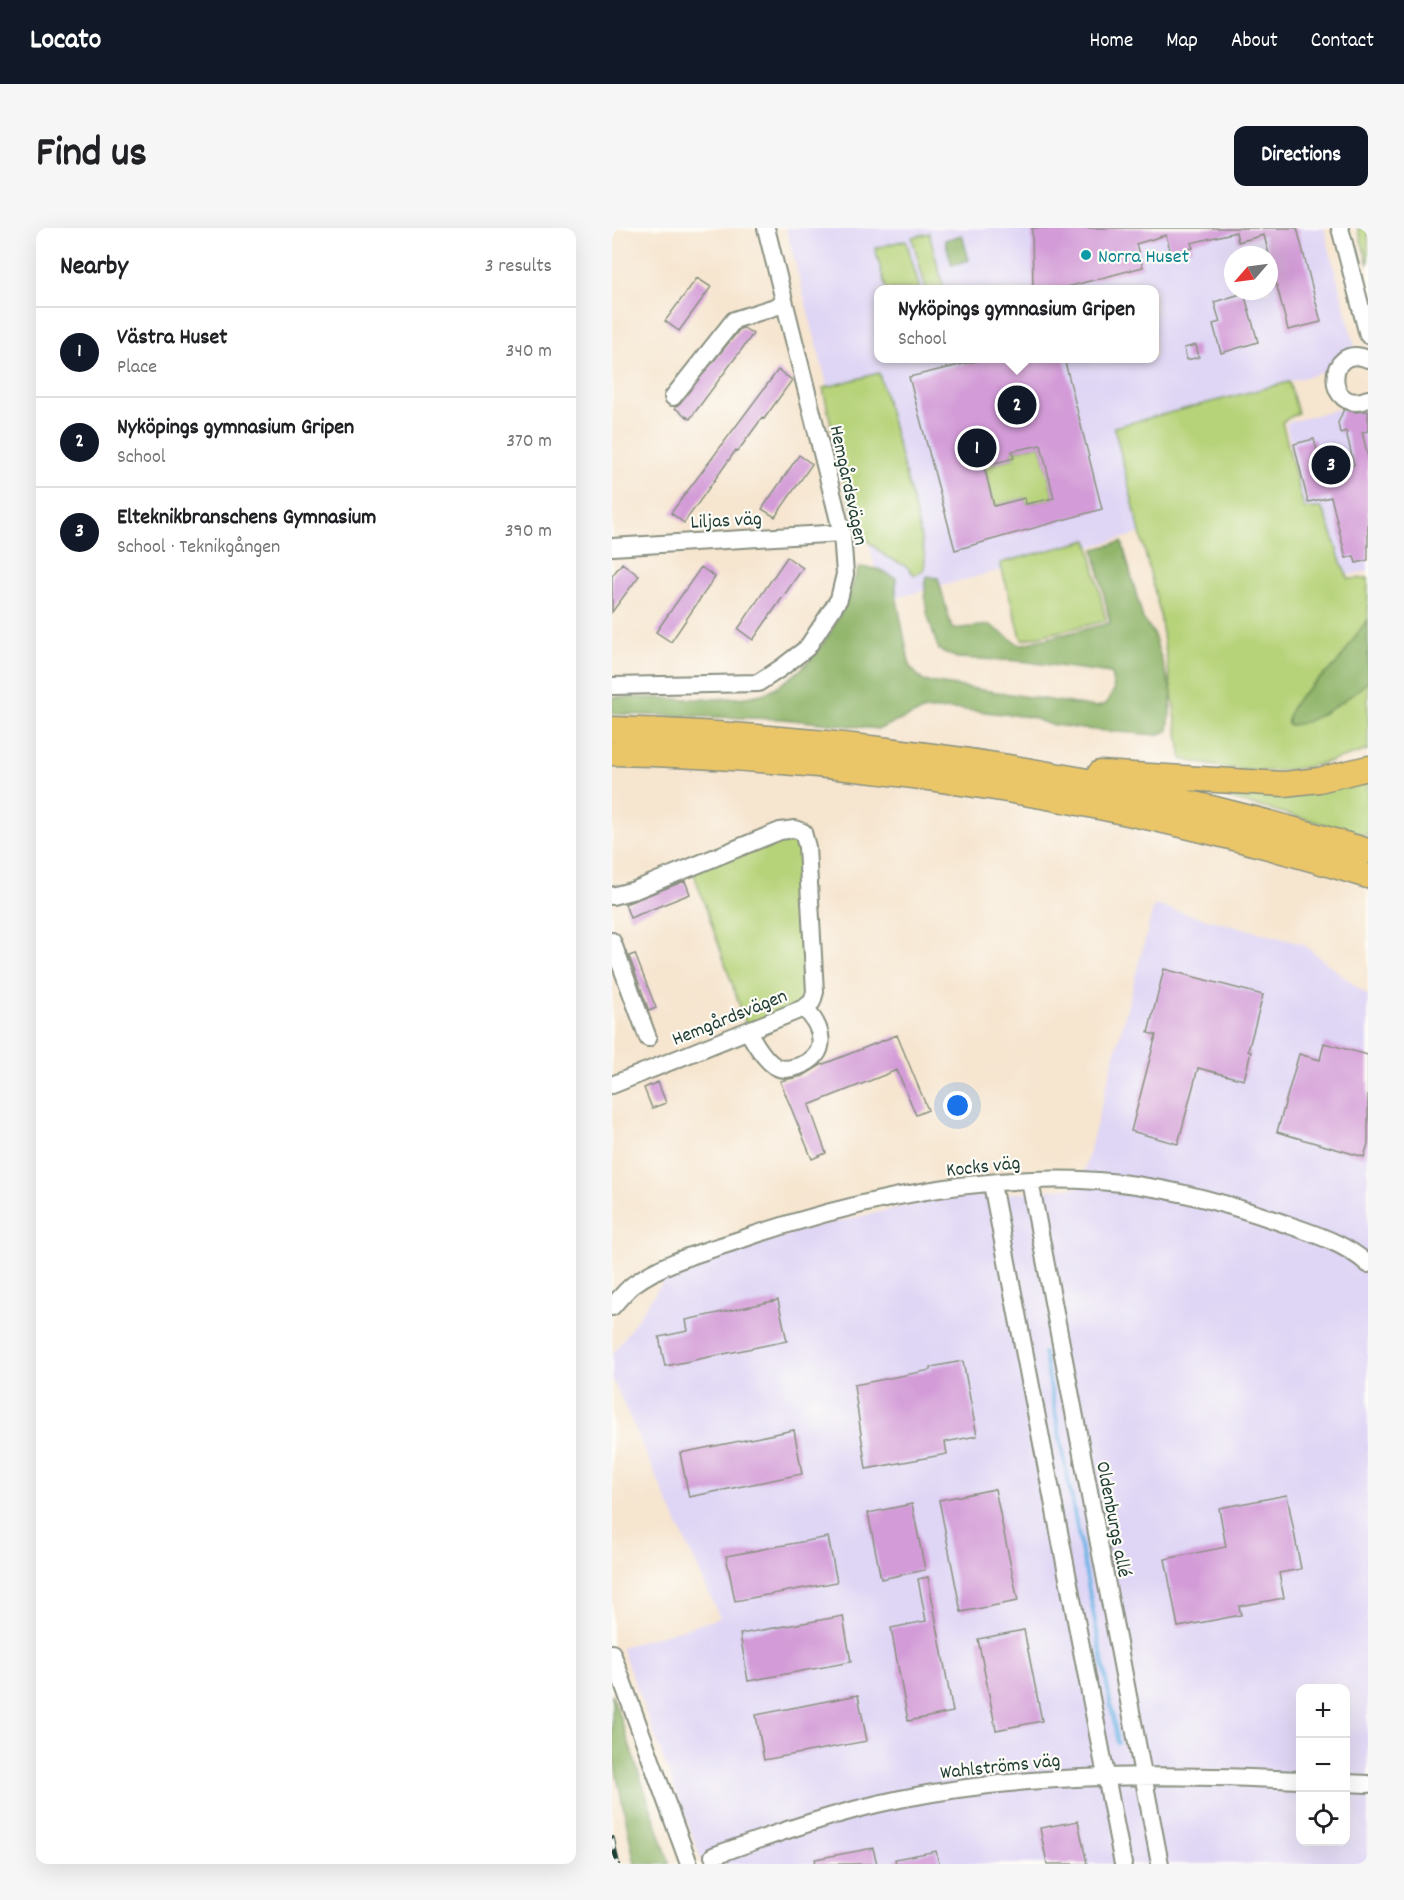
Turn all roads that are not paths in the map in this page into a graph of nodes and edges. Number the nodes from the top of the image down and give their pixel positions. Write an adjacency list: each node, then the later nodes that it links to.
1 (766, 228): 3 (street, Hemgårdsvägen)
2 (1340, 228): 4 (street)
3 (784, 304): 6 (street); 8 (street, Hemgårdsvägen)
4 (1368, 334)
5 (1368, 359): 7 (street)
6 (673, 397)
7 (1368, 399)
8 (842, 533): 9 (street, Liljas väg); 10 (street, Hemgårdsvägen)
9 (612, 547)
10 (612, 686)
11 (612, 729): 13 (highway)
12 (612, 753): 16 (highway)
13 (1005, 768): 14 (highway); 15 (highway)
14 (1368, 768)
15 (1368, 851)
16 (1368, 876)
17 (612, 896): 19 (street, Hemgårdsvägen)
18 (612, 941): 21 (street, Hemgårdsvägen)
19 (804, 1008): 20 (street, Hemgårdsvägen); 20 (street)
20 (748, 1031): 22 (street, Hemgårdsvägen)
21 (648, 1038)
22 (612, 1085)
23 (1030, 1181): 24 (street, Kocks väg); 25 (street, Kocks väg); 28 (street, Oldenburgs allé)
24 (992, 1184): 26 (street, Kocks väg); 29 (street)
25 (1368, 1264)
26 (612, 1307)
27 (612, 1653): 34 (street)
28 (1143, 1775): 29 (street, Wahlströms väg); 30 (street, Wahlströms väg); 36 (street, Oldenburgs allé)
29 (1106, 1776): 33 (street, Wahlströms väg); 35 (street)
30 (1296, 1780)
31 (1350, 1783): 32 (street)
32 (1368, 1784)
33 (713, 1856)
34 (689, 1864)
35 (1123, 1864)
36 (1160, 1864)

